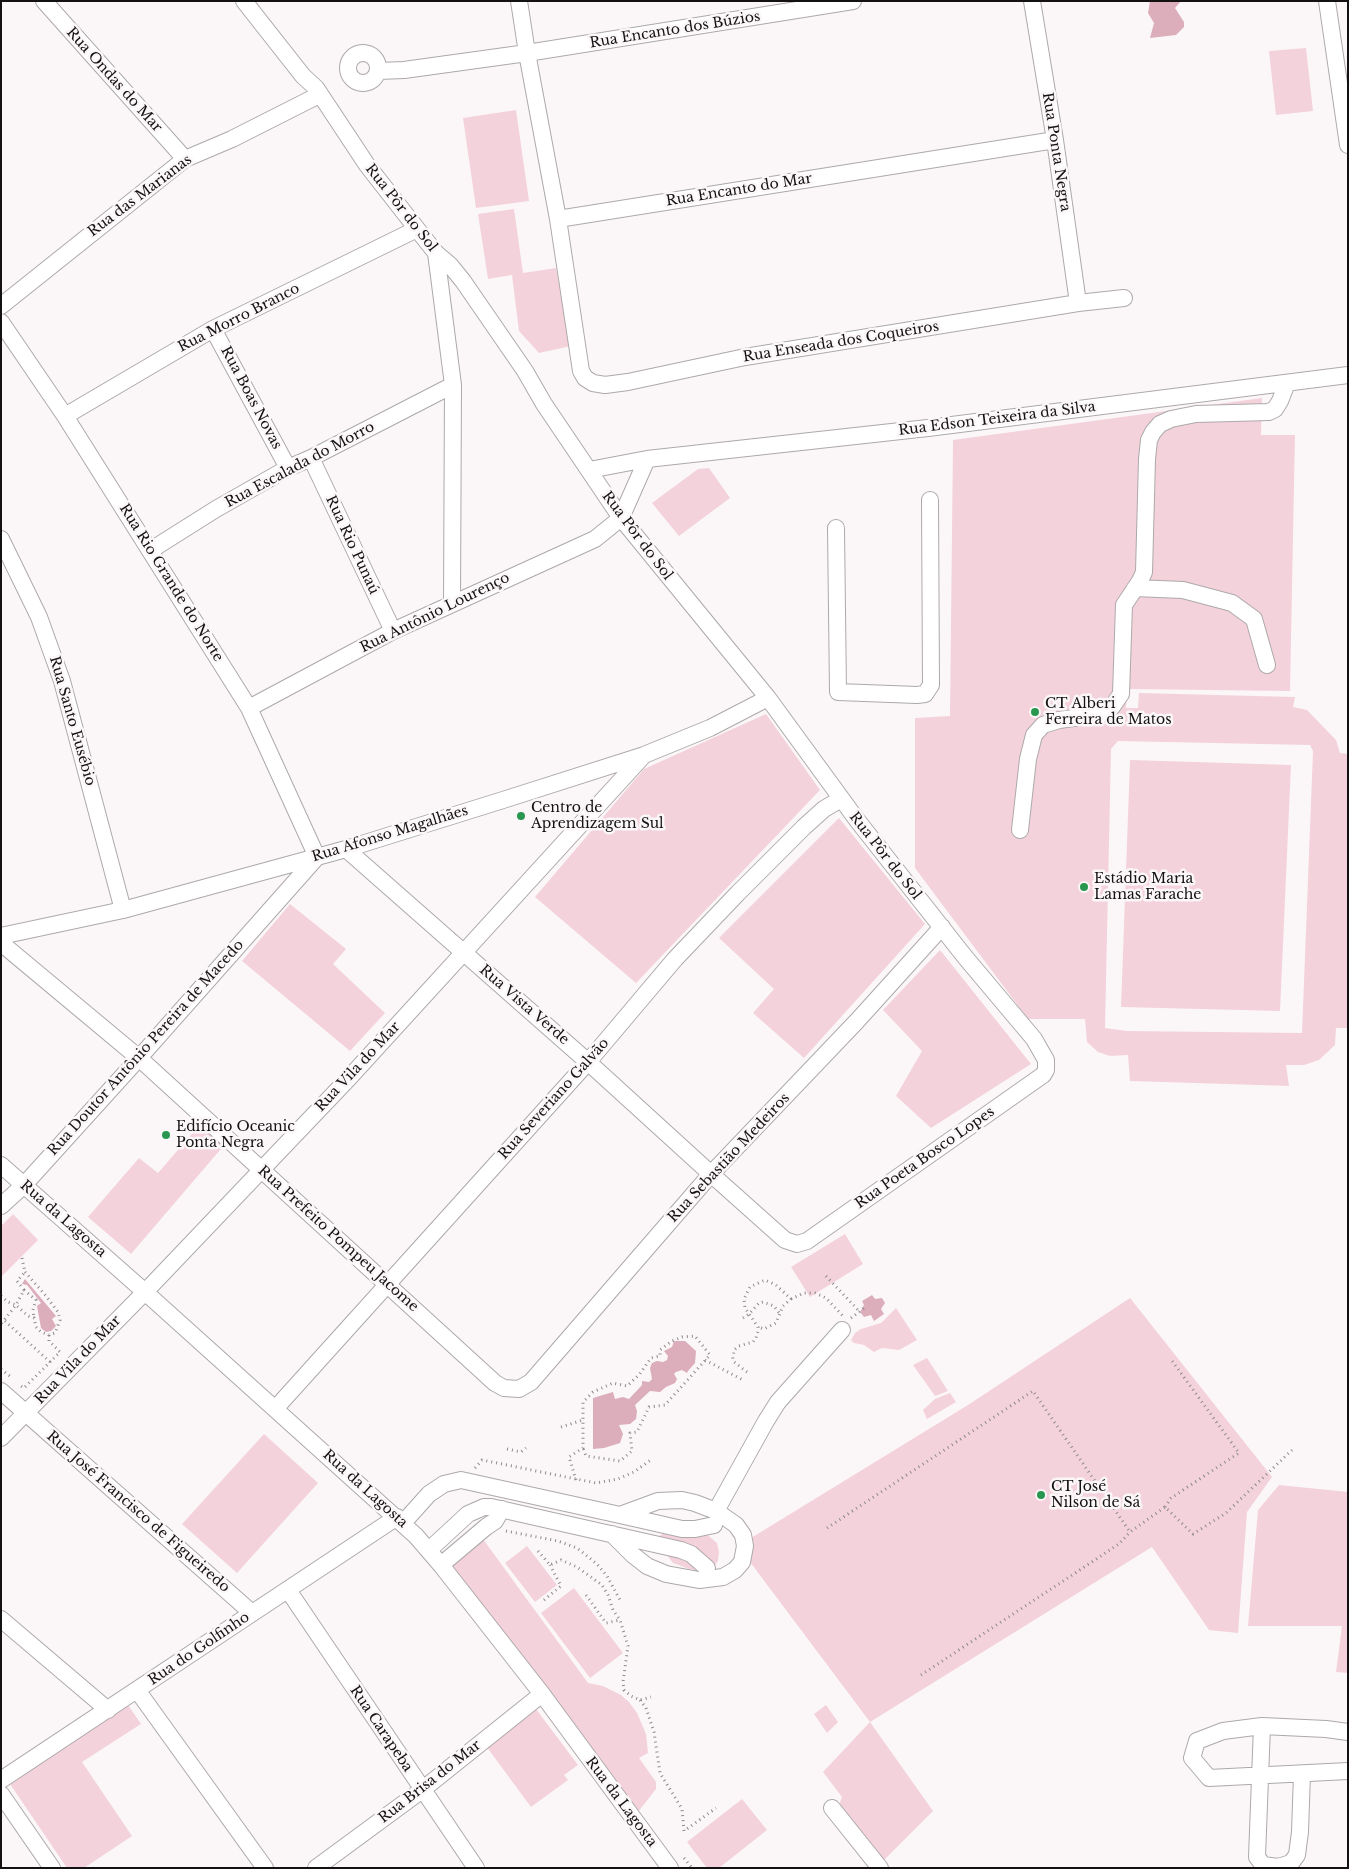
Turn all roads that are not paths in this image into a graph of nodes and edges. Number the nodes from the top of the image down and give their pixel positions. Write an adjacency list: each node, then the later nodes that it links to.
1 (44, 1): 12 (street, Rua Ondas do Mar)
2 (244, 1): 9 (street, Rua Pôr do Sol)
3 (519, 1): 7 (street)
4 (854, 1): 7 (street, Rua Encanto dos Búzios)
5 (1032, 1): 10 (street, Rua Ponta Negra)
6 (1327, 1): 11 (street)
7 (527, 53): 8 (street, Rua Encanto dos Búzios); 13 (street)
8 (378, 71)
9 (320, 95): 12 (street, Rua das Marianas); 14 (street, Rua Pôr do Sol)
10 (1055, 140): 13 (street, Rua Encanto do Mar); 17 (street, Rua Ponta Negra)
11 (1348, 145)
12 (185, 159): 18 (street, Rua das Marianas)
13 (558, 219): 17 (street, Rua Enseada dos Coqueiros)
14 (417, 229): 15 (street, Rua Pôr do Sol); 20 (street, Rua Morro Branco)
15 (436, 253): 23 (street); 28 (street, Rua Pôr do Sol)
16 (1124, 298): 17 (street, Rua Enseada dos Coqueiros)
17 (1078, 303)
18 (1, 306)
19 (1, 322): 24 (street, Rua Rio Grande do Norte)
20 (214, 328): 24 (street, Rua Morro Branco); 27 (street, Rua Boas Novas)
21 (1348, 375): 22 (street, Rua Edson Teixeira da Silva)
22 (1288, 383): 26 (street, Rua Edson Teixeira da Silva); 34 (street)
23 (453, 385): 25 (street, Rua Escalada do Morro); 35 (street)
24 (65, 416): 33 (street, Rua Rio Grande do Norte)
25 (311, 458): 27 (street, Rua Escalada do Morro); 36 (street, Rua Rio Punaú)
26 (647, 459): 28 (street, Rua Edson Teixeira da Silva); 30 (street)
27 (288, 468): 33 (street, Rua Escalada do Morro)
28 (589, 470): 30 (street, Rua Pôr do Sol)
29 (930, 500): 31 (street)
30 (620, 518): 35 (street, Rua Antônio Lourenço); 38 (street, Rua Pôr do Sol)
31 (836, 528)
32 (1, 539): 45 (street, Rua Santo Eusébio)
33 (151, 550): 39 (street, Rua Rio Grande do Norte)
34 (1135, 588): 37 (street); 42 (street)
35 (452, 603): 36 (street, Rua Antônio Lourenço)
36 (393, 631): 39 (street, Rua Antônio Lourenço)
37 (1267, 665)
38 (768, 698): 40 (street, Rua Afonso Magalhães); 41 (street, Rua Pôr do Sol)
39 (249, 708): 44 (street, Rua Rio Grande do Norte)
40 (644, 755): 43 (street, Rua Afonso Magalhães); 49 (street, Rua Vila do Mar)
41 (841, 799): 46 (street, Rua Pôr do Sol); 52 (street, Rua Severiano Galvão)
42 (1020, 830)
43 (346, 848): 44 (street, Rua Afonso Magalhães); 49 (street, Rua Vista Verde)
44 (317, 857): 45 (street, Rua Afonso Magalhães); 50 (street, Rua Doutor Antônio Pereira de Macedo)
45 (123, 910): 47 (street, Rua Afonso Magalhães)
46 (942, 927): 51 (street, Rua Pôr do Sol); 55 (street, Rua Sebastião Medeiros)
47 (1, 936)
48 (1, 944): 50 (street, Rua Prefeito Pompeu Jacome)
49 (463, 952): 52 (street, Rua Vista Verde); 54 (street, Rua Vila do Mar)
50 (139, 1058): 54 (street, Rua Prefeito Pompeu Jacome); 56 (street, Rua Doutor Antônio Pereira de Macedo)
51 (1046, 1060): 58 (street, Rua Poeta Bosco Lopes)
52 (588, 1062): 55 (street, Rua Vista Verde); 59 (street, Rua Severiano Galvão)
53 (1, 1165): 56 (street, Rua da Lagosta)
54 (261, 1170): 59 (street, Rua Prefeito Pompeu Jacome); 60 (street, Rua Vila do Mar)
55 (711, 1174): 58 (street, Rua Vista Verde); 62 (street, Rua Sebastião Medeiros)
56 (24, 1185): 57 (street, Rua Doutor Antônio Pereira de Macedo); 60 (street, Rua da Lagosta)
57 (1, 1206)
58 (791, 1242)
59 (388, 1285): 62 (street, Rua Prefeito Pompeu Jacome); 64 (street, Rua Severiano Galvão)
60 (145, 1292): 64 (street, Rua da Lagosta); 65 (street, Rua Vila do Mar)
61 (842, 1330): 69 (street)
62 (518, 1389)
63 (1, 1391): 65 (street, Rua José Francisco de Figueiredo)
64 (275, 1408): 70 (street, Rua da Lagosta)
65 (26, 1413): 66 (street, Rua Vila do Mar); 76 (street, Rua José Francisco de Figueiredo)
66 (1, 1438)
67 (502, 1509): 71 (street); 72 (street); 73 (street)
68 (620, 1515): 69 (street, Rua do Golfinho); 69 (street); 70 (street, Rua do Golfinho)
69 (715, 1518): 71 (street)
70 (400, 1520): 72 (street, Rua da Lagosta); 75 (street, Rua do Golfinho)
71 (612, 1534): 74 (street)
72 (429, 1550): 73 (street, Rua da Lagosta)
73 (441, 1565): 79 (street, Rua da Lagosta)
74 (707, 1568)
75 (288, 1590): 76 (street, Rua do Golfinho); 87 (street, Rua Carapeba)
76 (252, 1613): 78 (street, Rua do Golfinho)
77 (1, 1619): 80 (street)
78 (137, 1690): 80 (street, Rua do Golfinho); 92 (street)
79 (542, 1694): 87 (street, Rua Brisa do Mar); 95 (street, Rua da Lagosta)
80 (108, 1710): 86 (street, Rua do Golfinho)
81 (1262, 1726): 82 (street); 85 (street); 85 (street)
82 (1348, 1732)
83 (1348, 1771): 84 (street)
84 (1302, 1774): 85 (street); 85 (street)
85 (1260, 1775)
86 (1, 1780)
87 (422, 1790): 93 (street, Rua Brisa do Mar); 94 (street, Rua Carapeba)
88 (1, 1794): 91 (street)
89 (832, 1808): 97 (street)
90 (642, 1813): 96 (street)
91 (52, 1868)
92 (266, 1868)
93 (316, 1868)
94 (476, 1868)
95 (670, 1868)
96 (683, 1868)
97 (880, 1868)

